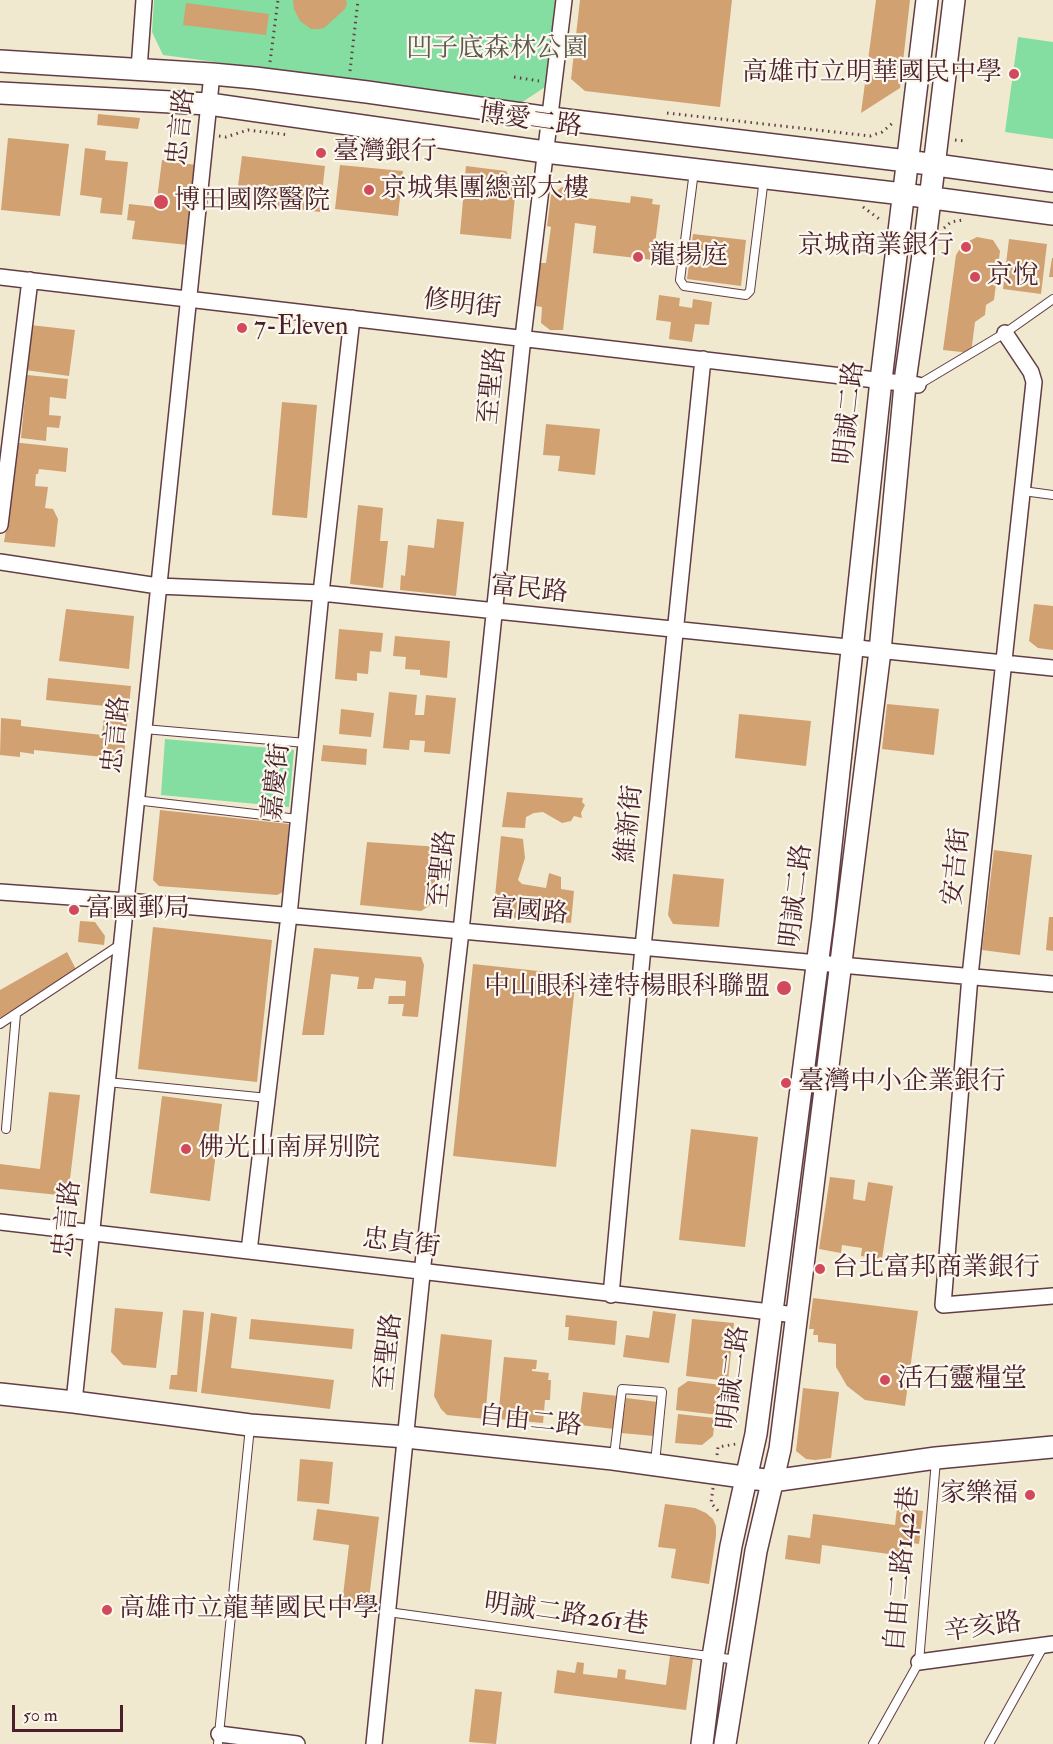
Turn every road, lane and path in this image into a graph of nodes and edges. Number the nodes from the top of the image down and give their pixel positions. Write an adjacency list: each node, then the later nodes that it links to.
1 (144, 0): 9 (street)
2 (278, 0): 8 (path)
3 (358, 0): 10 (path)
4 (564, 0): 13 (street, 至聖路)
5 (927, 0): 20 (street, 明誠二路)
6 (954, 0): 21 (street, 明誠二路)
7 (0, 61): 9 (street, 博愛二路)
8 (270, 62)
9 (139, 69): 11 (street, 博愛二路)
10 (350, 71)
11 (212, 74): 15 (street, 忠言路); 18 (street, 博愛二路)
12 (514, 76): 13 (path)
13 (554, 83): 18 (street, 至聖路)
14 (0, 93): 15 (street, 博愛二路)
15 (209, 104): 19 (street, 博愛二路); 30 (street, 忠言路)
16 (667, 113): 17 (path)
17 (899, 116)
18 (550, 118): 19 (street, 至聖路); 20 (street, 博愛二路)
19 (544, 152): 22 (street, 博愛二路); 34 (street, 至聖路)
20 (907, 161): 21 (street, 博愛二路); 25 (street, 明誠二路)
21 (934, 164): 24 (street, 博愛二路); 26 (street, 明誠二路)
22 (694, 170): 23 (street, 博愛二路); 23 (lane)
23 (764, 178): 25 (street, 博愛二路)
24 (1053, 181)
25 (903, 194): 26 (street, 博愛二路); 36 (street, 明誠二路)
26 (931, 198): 27 (street, 博愛二路); 37 (street, 明誠二路)
27 (1053, 214)
28 (0, 277): 29 (street, 修明街)
29 (30, 280): 30 (street, 修明街); 40 (street)
30 (189, 299): 32 (street, 修明街); 42 (street, 忠言路)
31 (1053, 299): 33 (lane)
32 (352, 318): 34 (street, 修明街); 43 (street, 嘉慶街)
33 (1005, 333): 37 (lane); 38 (street, 安吉街)
34 (523, 338): 35 (street, 修明街); 44 (street, 至聖路)
35 (703, 359): 36 (street, 修明街); 45 (street, 維新街)
36 (881, 380): 37 (street, 修明街); 46 (street, 明誠二路)
37 (912, 384): 47 (street, 明誠二路)
38 (1023, 491): 39 (lane); 48 (street, 安吉街)
39 (1053, 495)
40 (0, 525)
41 (0, 562): 42 (street, 富民路)
42 (158, 586): 43 (street, 富民路); 50 (street, 忠言路)
43 (321, 593): 44 (street, 富民路); 51 (street, 嘉慶街)
44 (496, 611): 45 (street, 富民路); 57 (street, 至聖路)
45 (675, 630): 46 (street, 富民路); 59 (street, 維新街)
46 (852, 649): 47 (street, 富民路); 60 (street, 明誠二路)
47 (880, 651): 48 (street, 富民路); 61 (street, 明誠二路)
48 (1004, 664): 49 (street, 富民路); 62 (street, 安吉街)
49 (1053, 668)
50 (144, 729): 51 (lane); 52 (street, 忠言路)
51 (306, 743): 53 (street, 嘉慶街)
52 (135, 800): 53 (lane); 55 (street, 忠言路)
53 (298, 819): 56 (street, 嘉慶街)
54 (0, 892): 55 (street, 富國路)
55 (127, 901): 56 (street, 富國路); 58 (street, 忠言路)
56 (289, 915): 57 (street, 富國路); 67 (street, 嘉慶街)
57 (461, 931): 59 (street, 富國路); 72 (street, 至聖路)
58 (122, 944): 64 (lane); 66 (street, 忠言路)
59 (644, 947): 60 (street, 富國路); 73 (street, 維新街)
60 (817, 963): 61 (street, 富國路); 75 (street, 明誠二路)
61 (839, 965): 62 (street, 富國路); 76 (street, 明誠二路)
62 (970, 976): 63 (street, 富國路); 74 (street, 安吉街)
63 (1053, 984)
64 (16, 1014): 65 (lane); 68 (lane)
65 (0, 1024)
66 (107, 1082): 67 (lane); 70 (street, 忠言路)
67 (268, 1098): 71 (street, 嘉慶街)
68 (6, 1130)
69 (0, 1223): 70 (street, 忠貞街)
70 (92, 1233): 71 (street, 忠貞街); 78 (street, 忠言路)
71 (249, 1251): 72 (street, 忠貞街)
72 (422, 1272): 73 (street, 忠貞街); 80 (street, 至聖路)
73 (611, 1294): 75 (street, 忠貞街)
74 (1053, 1296)
75 (771, 1312): 76 (street, 忠貞街); 85 (street, 明誠二路)
76 (796, 1315): 86 (street, 明誠二路)
77 (0, 1394): 78 (street, 自由二路)
78 (74, 1402): 79 (street, 自由二路)
79 (250, 1425): 80 (street, 自由二路); 92 (lane)
80 (405, 1437): 83 (street, 自由二路); 87 (street, 至聖路)
81 (1053, 1447): 82 (street, 自由二路)
82 (936, 1458): 86 (street, 自由二路); 91 (lane, 自由二路142巷)
83 (613, 1459): 84 (street, 自由二路); 84 (lane)
84 (655, 1465): 85 (street, 自由二路)
85 (746, 1479): 86 (street, 自由二路); 89 (street, 明誠二路)
86 (772, 1481): 90 (street, 明誠二路)
87 (388, 1612): 89 (lane, 明誠二路261巷); 94 (street, 至聖路)
88 (1048, 1645): 91 (street, 辛亥路); 98 (lane)
89 (713, 1657): 90 (lane, 明誠二路261巷); 95 (street, 明誠二路)
90 (739, 1661): 96 (street, 明誠二路)
91 (919, 1662): 97 (lane, 自由二路142巷)
92 (219, 1739): 93 (street)
93 (297, 1744)
94 (374, 1744)
95 (702, 1744)
96 (725, 1744)
97 (873, 1744)
98 (989, 1744)

